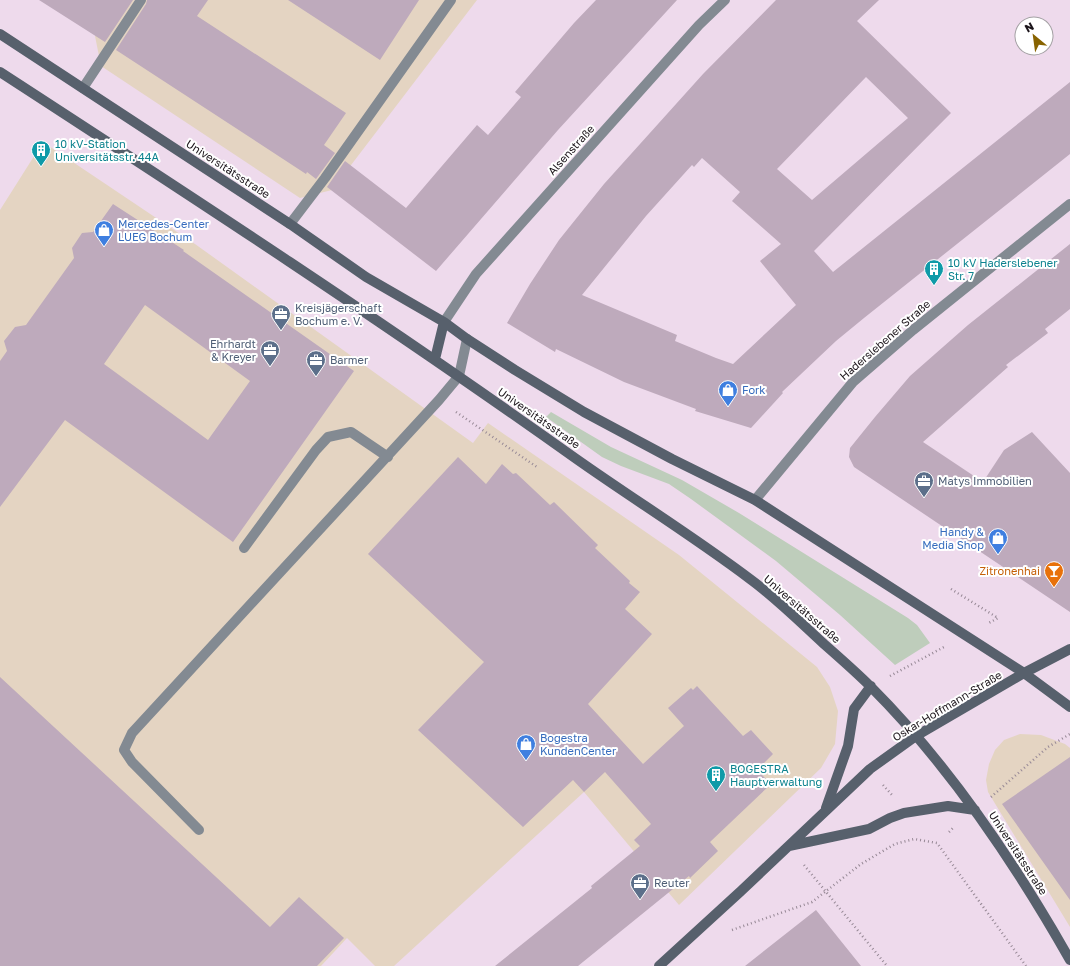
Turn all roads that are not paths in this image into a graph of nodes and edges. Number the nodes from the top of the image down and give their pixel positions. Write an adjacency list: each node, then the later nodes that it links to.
1 (141, 0): 6 (street)
2 (451, 0): 8 (street)
3 (725, 0): 9 (street, Alsenstraße)
4 (0, 34): 6 (main road, Universitätsstraße)
5 (0, 72): 11 (main road, Universitätsstraße)
6 (83, 88): 8 (main road, Universitätsstraße)
7 (1070, 204): 14 (street, Haderslebener Straße)
8 (290, 224): 9 (main road, Universitätsstraße)
9 (444, 322): 10 (main road, Universitätsstraße); 11 (main road)
10 (467, 339): 12 (street); 14 (main road, Universitätsstraße)
11 (435, 359): 12 (main road, Universitätsstraße)
12 (459, 376): 13 (street); 18 (main road, Universitätsstraße)
13 (388, 457): 15 (street); 23 (street)
14 (755, 500): 17 (main road, Universitätsstraße)
15 (244, 548)
16 (1070, 649): 17 (main road, Oskar-Hoffmann-Straße)
17 (1024, 673): 19 (main road, Universitätsstraße); 20 (main road, Oskar-Hoffmann-Straße)
18 (871, 686): 20 (main road, Universitätsstraße); 21 (main road, Oskar-Hoffmann-Straße)
19 (1070, 707)
20 (916, 736): 21 (main road, Oskar-Hoffmann-Straße); 22 (main road, Universitätsstraße)
21 (826, 810): 24 (main road, Oskar-Hoffmann-Straße)
22 (975, 810): 24 (main road); 25 (main road, Universitätsstraße)
23 (199, 830)
24 (788, 846): 26 (main road, Oskar-Hoffmann-Straße)
25 (1070, 960)
26 (659, 966)

